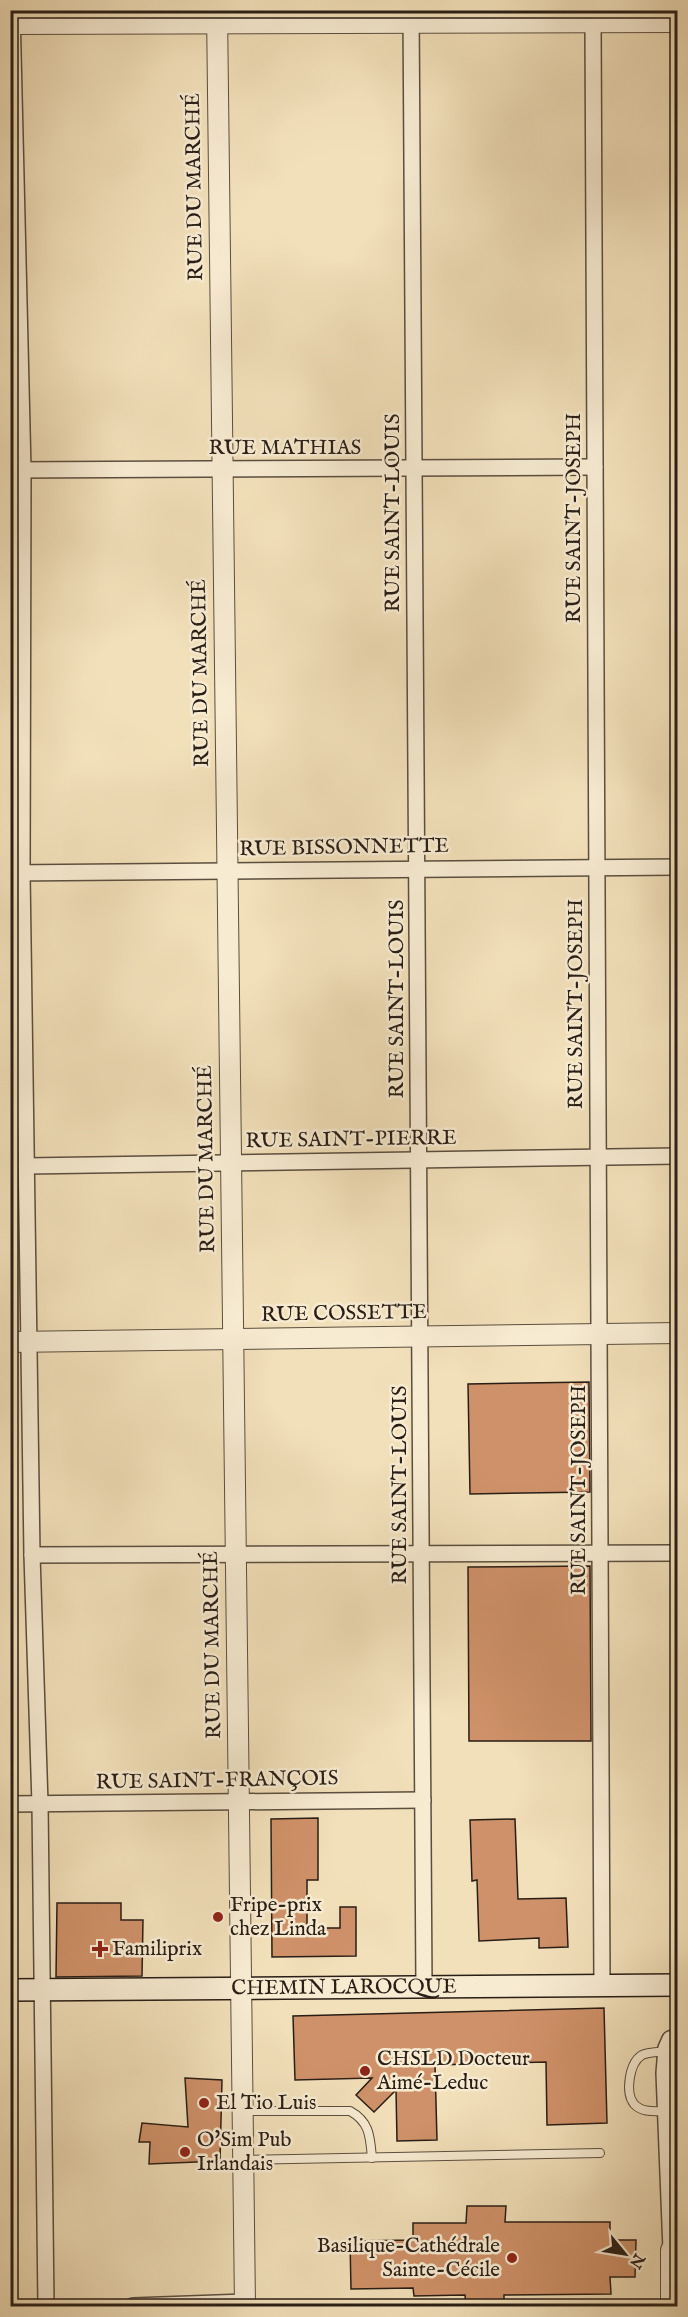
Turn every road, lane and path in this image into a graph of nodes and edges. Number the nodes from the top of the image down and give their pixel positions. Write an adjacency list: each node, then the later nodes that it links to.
1 (217, 17): 2 (street); 3 (street); 8 (street, RUE DU MARCHÉ)
2 (411, 17): 4 (street); 7 (street, RUE SAINT-LOUIS)
3 (12, 20): 9 (street)
4 (593, 22): 5 (street); 6 (street, RUE SAINT-JOSEPH)
5 (678, 22)
6 (595, 467): 7 (street, RUE MATHIAS); 10 (street, RUE SAINT-JOSEPH)
7 (414, 468): 8 (street, RUE MATHIAS); 12 (street, RUE SAINT-LOUIS)
8 (222, 469): 9 (street, RUE MATHIAS); 13 (street, RUE DU MARCHÉ)
9 (17, 470): 14 (street)
10 (597, 866): 11 (street, RUE BISSONNETTE); 12 (street, RUE BISSONNETTE); 16 (street, RUE SAINT-JOSEPH)
11 (678, 867)
12 (417, 868): 13 (street, RUE BISSONNETTE); 17 (street, RUE SAINT-LOUIS)
13 (227, 870): 14 (street, RUE BISSONNETTE); 18 (street, RUE DU MARCHÉ)
14 (16, 873): 19 (street)
15 (678, 1156): 16 (street, RUE SAINT-PIERRE)
16 (598, 1157): 17 (street, RUE SAINT-PIERRE); 21 (street, RUE SAINT-JOSEPH)
17 (419, 1160): 18 (street, RUE SAINT-PIERRE); 22 (street, RUE SAINT-LOUIS)
18 (231, 1163): 19 (street, RUE SAINT-PIERRE); 23 (street, RUE DU MARCHÉ)
19 (26, 1166): 24 (street)
20 (678, 1333): 21 (street, RUE COSSETTE)
21 (599, 1334): 22 (street, RUE COSSETTE); 25 (street, RUE SAINT-JOSEPH)
22 (420, 1337): 23 (street, RUE COSSETTE); 27 (street, RUE SAINT-LOUIS)
23 (233, 1339): 24 (street, RUE COSSETTE); 29 (street, RUE DU MARCHÉ)
24 (20, 1342): 28 (street)
25 (600, 1553): 26 (street); 27 (street); 34 (street, RUE SAINT-JOSEPH)
26 (678, 1553)
27 (421, 1554): 29 (street); 30 (street, RUE SAINT-LOUIS)
28 (32, 1555): 29 (street); 33 (street)
29 (236, 1555): 31 (street, RUE DU MARCHÉ)
30 (423, 1800): 31 (street, RUE SAINT-FRANÇOIS); 36 (street, RUE SAINT-LOUIS)
31 (238, 1802): 33 (street, RUE SAINT-FRANÇOIS); 37 (street, RUE DU MARCHÉ)
32 (10, 1804): 33 (street, RUE SAINT-FRANÇOIS)
33 (40, 1804): 39 (street)
34 (602, 1985): 35 (main road, CHEMIN LAROCQUE); 36 (main road, CHEMIN LAROCQUE)
35 (678, 1985)
36 (424, 1987): 37 (main road, CHEMIN LAROCQUE)
37 (241, 1988): 39 (main road, CHEMIN LAROCQUE); 42 (street, RUE DU MARCHÉ)
38 (10, 1990): 39 (main road, CHEMIN LAROCQUE)
39 (41, 1990): 50 (street)
40 (678, 2036): 41 (street)
41 (666, 2051): 43 (street); 43 (lane)
42 (242, 2110): 45 (lane); 46 (street, RUE DU MARCHÉ)
43 (666, 2111): 47 (street)
44 (600, 2153): 45 (lane)
45 (372, 2158): 46 (lane)
46 (243, 2160): 49 (street, RUE DU MARCHÉ)
47 (674, 2250): 48 (street)
48 (674, 2300)
49 (245, 2304): 51 (street)
50 (46, 2307)
51 (133, 2307)

